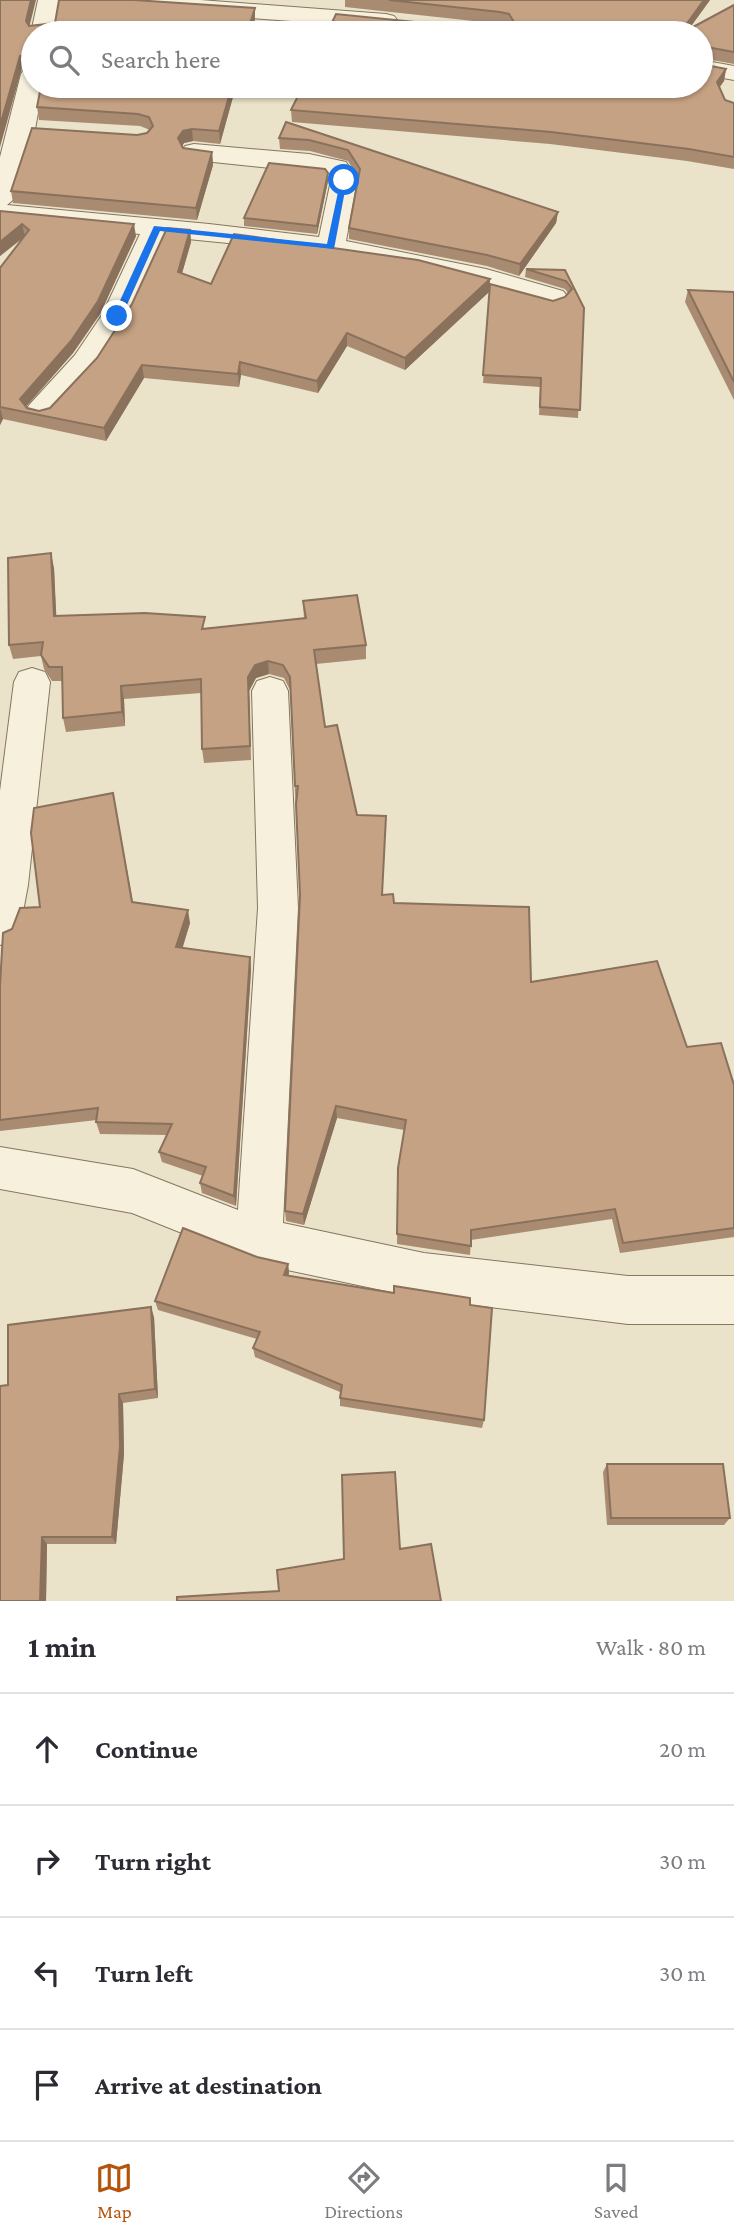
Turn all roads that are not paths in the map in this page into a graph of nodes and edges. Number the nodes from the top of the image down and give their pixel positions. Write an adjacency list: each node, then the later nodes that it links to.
1 (50, 0): 5 (street)
2 (106, 0): 3 (street)
3 (153, 1): 4 (street)
4 (335, 8): 6 (street)
5 (46, 21)
6 (393, 21)
7 (713, 74): 8 (street)
8 (733, 85)
9 (34, 98): 11 (street)
10 (194, 152): 14 (street)
11 (0, 199)
12 (0, 213): 13 (street)
13 (157, 228): 14 (street); 16 (street)
14 (331, 247): 15 (street)
15 (553, 297)
16 (41, 411)
17 (32, 682): 19 (street)
18 (270, 691): 21 (street)
19 (0, 928)
20 (0, 1168): 21 (street)
21 (259, 1241): 22 (street)
22 (734, 1300)

